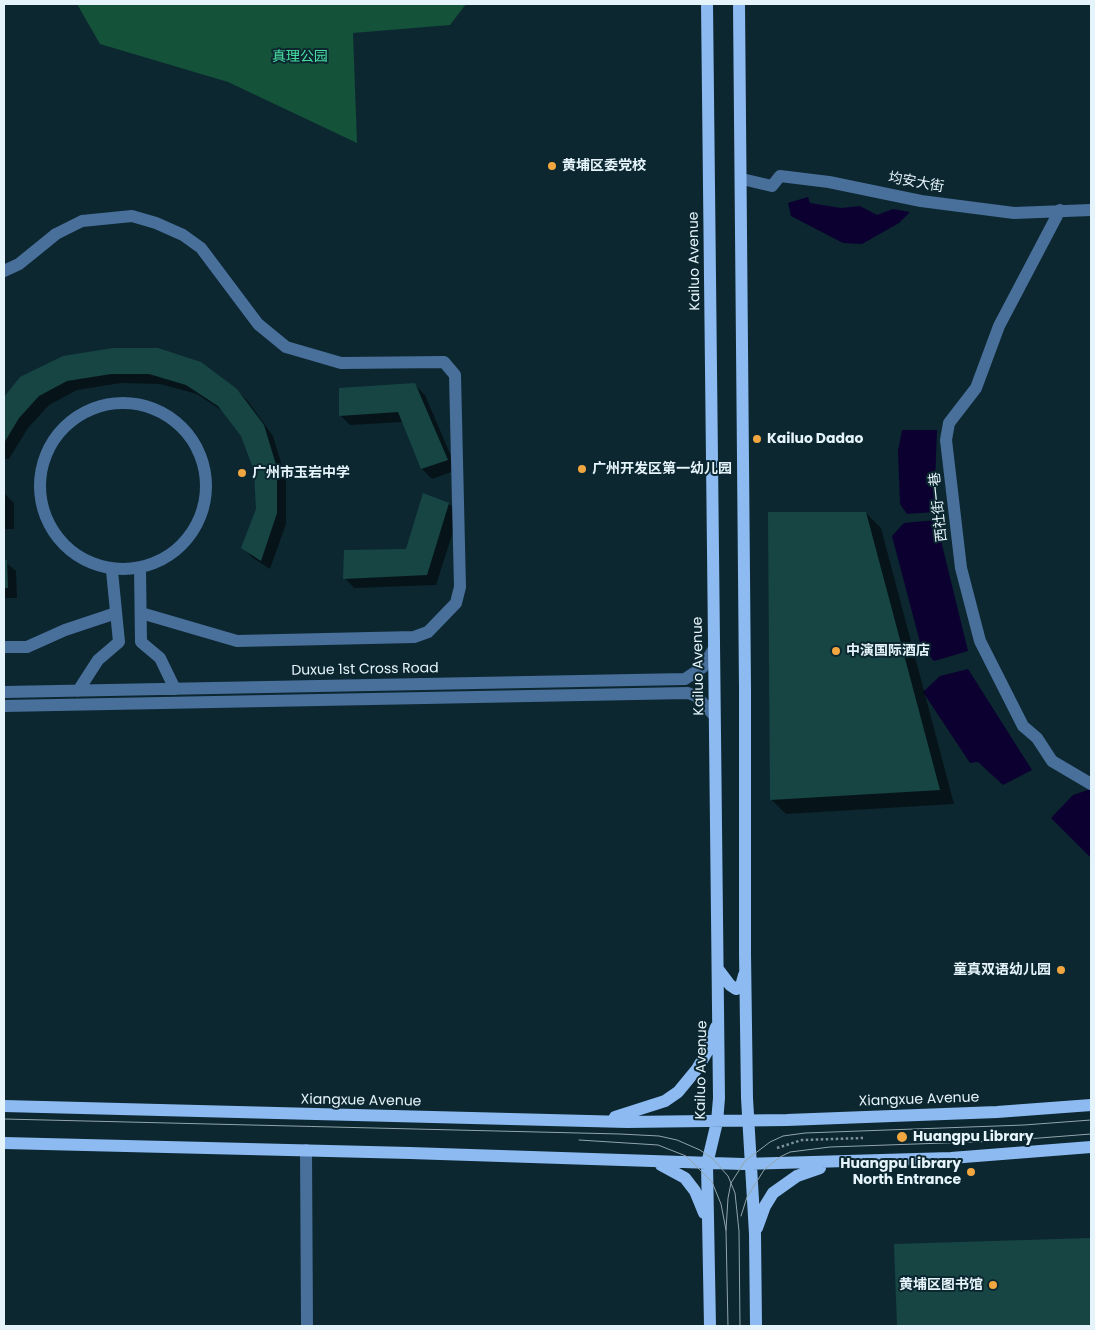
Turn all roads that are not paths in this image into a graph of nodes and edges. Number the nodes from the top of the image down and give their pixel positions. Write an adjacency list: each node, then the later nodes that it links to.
1 (707, 4): 12 (main road, Kailuo Avenue)
2 (739, 4): 3 (main road)
3 (742, 179): 4 (street, 均安大街); 20 (main road)
4 (1060, 210): 5 (street, 均安大街); 18 (street, 西社街一巷)
5 (1091, 210)
6 (4, 271): 9 (street)
7 (140, 568): 8 (street); 8 (street); 9 (street)
8 (112, 571): 10 (street)
9 (141, 612): 13 (street)
10 (116, 613): 11 (street); 14 (street)
11 (4, 647)
12 (714, 650): 13 (street, Duxue 1st Cross Road); 17 (main road, Kailuo Avenue)
13 (175, 689): 14 (street, Duxue 1st Cross Road)
14 (78, 691): 15 (street, Duxue 1st Cross Road)
15 (4, 692)
16 (4, 706): 17 (street)
17 (714, 714): 19 (main road, Kailuo Avenue)
18 (1091, 784)
19 (718, 969): 20 (main road); 21 (main road, Kailuo Avenue)
20 (745, 971): 24 (main road)
21 (719, 1017): 25 (main road); 26 (main road, Kailuo Avenue)
22 (1091, 1105): 24 (main road, Xiangxue Avenue)
23 (4, 1106): 25 (main road, Xiangxue Avenue)
24 (748, 1121): 26 (main road, Xiangxue Avenue); 33 (main road)
25 (600, 1122): 26 (main road, Xiangxue Avenue)
26 (717, 1122): 32 (main road, Kailuo Avenue)
27 (4, 1143): 29 (main road)
28 (1091, 1148): 31 (main road)
29 (306, 1150): 30 (main road); 36 (street)
30 (651, 1162): 32 (main road); 34 (main road)
31 (839, 1162): 33 (main road); 35 (main road)
32 (708, 1164): 33 (main road); 34 (main road, Kailuo Avenue)
33 (751, 1164): 35 (main road)
34 (708, 1222): 37 (main road, Kailuo Avenue)
35 (755, 1234): 38 (main road)
36 (307, 1326)
37 (710, 1326)
38 (756, 1326)

